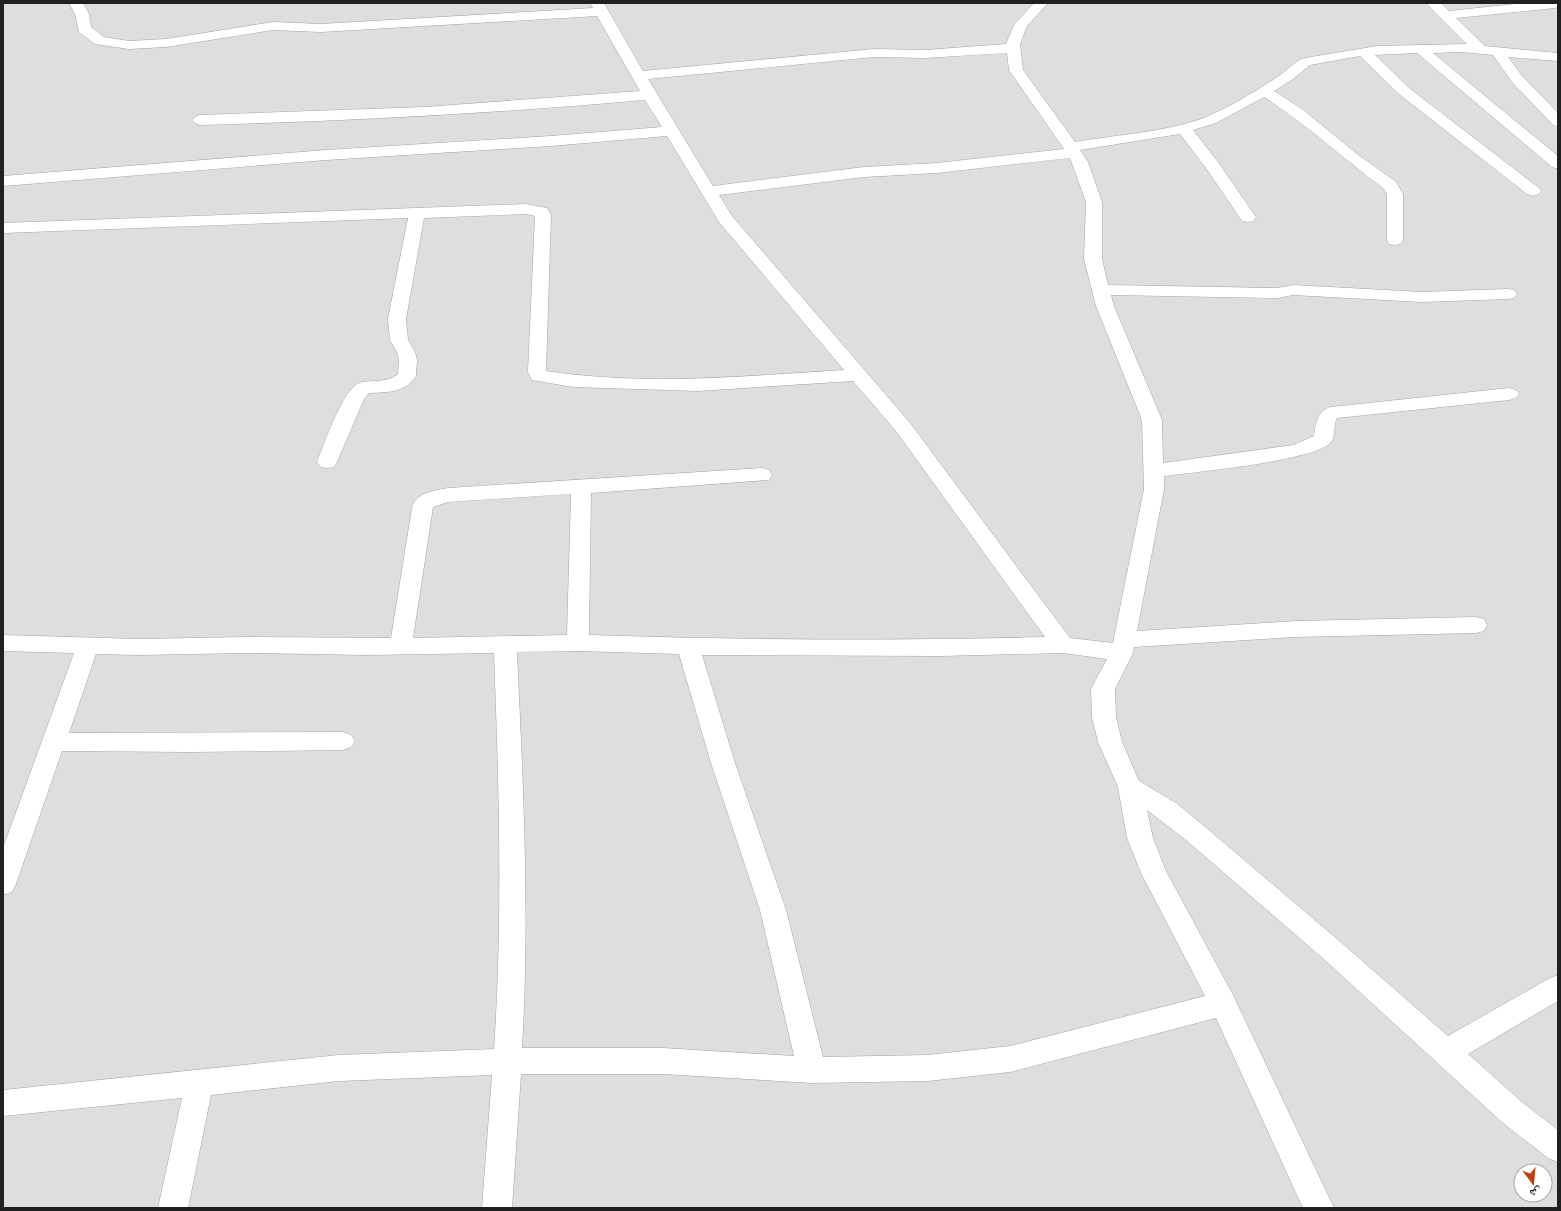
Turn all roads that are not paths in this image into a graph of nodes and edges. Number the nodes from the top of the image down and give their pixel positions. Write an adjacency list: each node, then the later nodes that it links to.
1 (76, 3): 5 (street)
2 (1041, 3): 7 (street)
3 (1433, 3): 6 (street)
4 (1555, 4): 6 (street)
5 (600, 8): 13 (street)
6 (1445, 15): 9 (street)
7 (1014, 48): 13 (street); 20 (street)
8 (1420, 49): 9 (street); 11 (street); 21 (street)
9 (1481, 50): 10 (street)
10 (1497, 51): 12 (street); 17 (street)
11 (1364, 52): 14 (street); 23 (street)
12 (1558, 57)
13 (638, 76): 15 (street)
14 (1264, 90): 18 (street); 28 (street)
15 (650, 95): 16 (street); 19 (street)
16 (200, 120)
17 (1558, 122)
18 (1182, 128): 20 (street); 26 (street)
19 (672, 131): 22 (street); 24 (street)
20 (1072, 150): 24 (street); 29 (street)
21 (1558, 164)
22 (3, 181)
23 (1533, 190)
24 (708, 191): 31 (street)
25 (417, 213): 27 (street); 31 (street); 33 (street)
26 (1248, 217)
27 (3, 228)
28 (1395, 240)
29 (1100, 290): 30 (street); 34 (street)
30 (1508, 294)
31 (858, 375): 41 (street)
32 (1508, 394): 34 (street)
33 (327, 462)
34 (1154, 471): 44 (street)
35 (762, 475): 36 (street)
36 (581, 487): 39 (street); 43 (street)
37 (1476, 625): 44 (street)
38 (3, 643): 42 (street)
39 (578, 643): 40 (street); 45 (street)
40 (505, 644): 43 (street); 53 (street)
41 (1063, 645): 44 (street); 45 (street)
42 (88, 646): 43 (street); 47 (street)
43 (401, 646)
44 (1123, 646): 48 (street)
45 (688, 647): 54 (street)
46 (343, 741): 47 (street)
47 (54, 742): 49 (street)
48 (1130, 787): 51 (street); 52 (street)
49 (3, 884)
50 (1558, 987): 52 (street)
51 (1223, 1004): 54 (street); 60 (street)
52 (1446, 1052): 57 (street)
53 (507, 1061): 54 (street); 55 (street); 59 (street)
54 (812, 1070)
55 (199, 1083): 56 (street); 58 (street)
56 (3, 1103)
57 (1558, 1148)
58 (174, 1208)
59 (497, 1208)
60 (1318, 1208)

